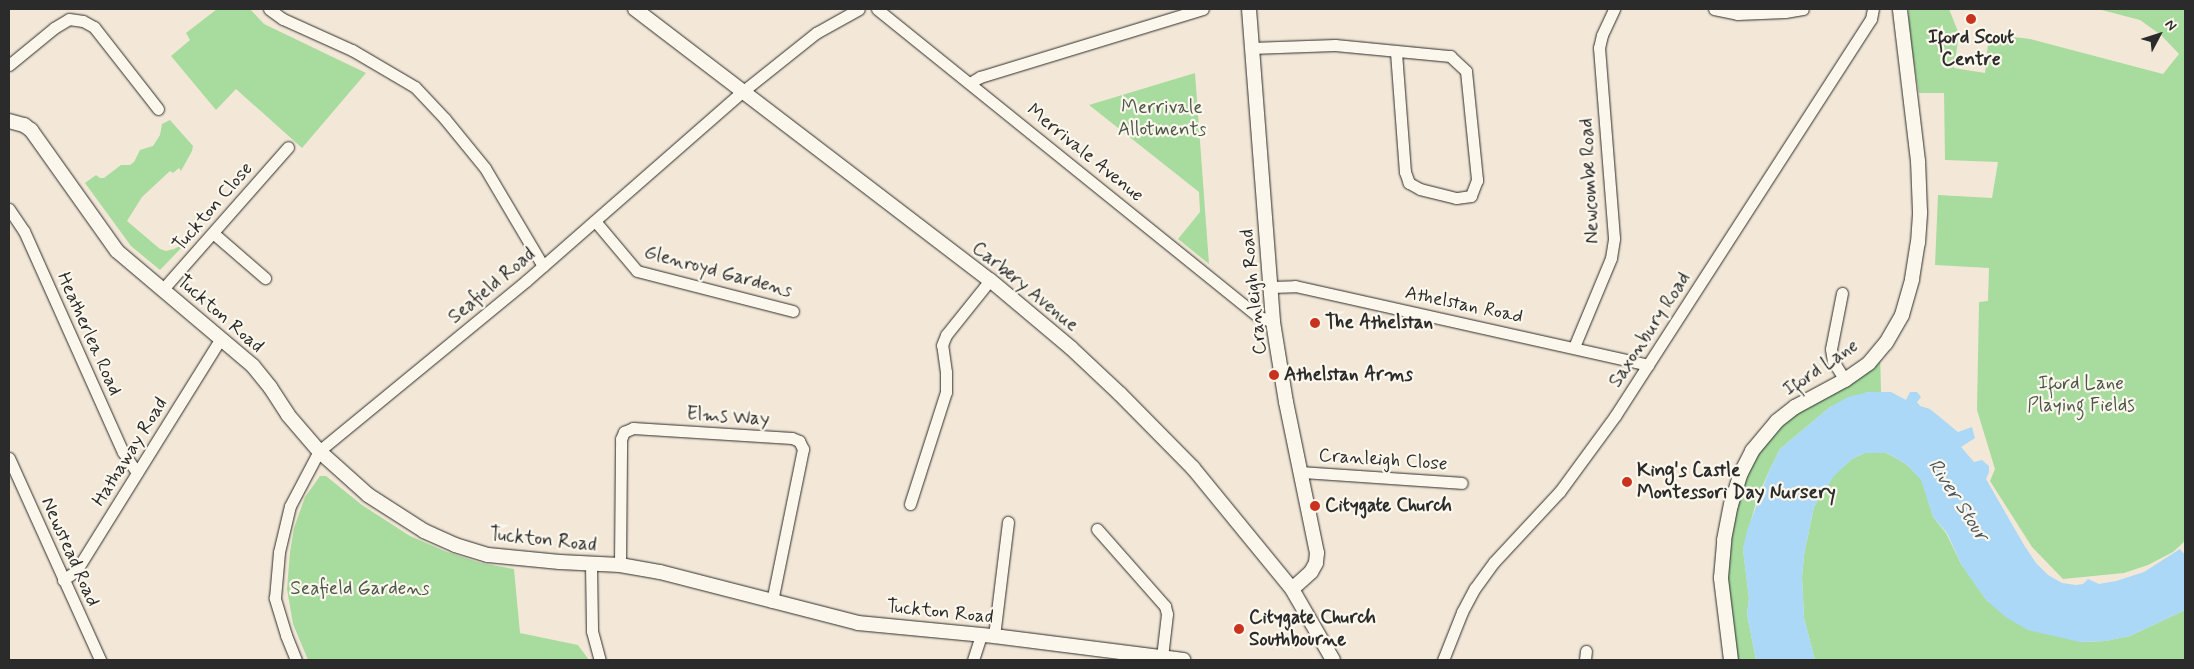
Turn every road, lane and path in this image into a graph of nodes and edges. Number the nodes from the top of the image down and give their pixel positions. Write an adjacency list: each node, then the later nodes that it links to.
1 (269, 9): 23 (street)
2 (635, 9): 16 (street, Carbery Avenue)
3 (859, 9): 16 (street, Seafield Road)
4 (876, 9): 15 (street, Merrivale Avenue)
5 (1203, 9): 15 (street)
6 (1249, 9): 12 (street, Cranleigh Road)
7 (1614, 9): 32 (street, Newcombe Road)
8 (1714, 9): 9 (street)
9 (1803, 9)
10 (1874, 9): 33 (street, Saxonbury Road)
11 (1900, 9): 34 (street, Iford Lane)
12 (1251, 48): 13 (street); 26 (street, Cranleigh Road)
13 (1396, 51): 13 (street)
14 (9, 64): 17 (street)
15 (970, 83): 30 (street, Merrivale Avenue)
16 (742, 92): 21 (street, Seafield Road); 25 (street, Carbery Avenue)
17 (158, 109)
18 (9, 121): 27 (street, Tuckton Road)
19 (288, 147): 22 (street, Tuckton Close)
20 (9, 210): 38 (street, Heatherlea Road)
21 (595, 221): 23 (street, Seafield Road); 29 (street, Glenroyd Gardens)
22 (212, 233): 24 (street); 27 (street, Tuckton Close)
23 (543, 266): 35 (street, Seafield Road)
24 (265, 278)
25 (990, 280): 40 (street); 46 (street, Carbery Avenue)
26 (1271, 286): 30 (street, Cranleigh Road); 32 (street, Athelstan Road)
27 (163, 289): 31 (street, Tuckton Road)
28 (1842, 293): 34 (street)
29 (792, 311)
30 (1273, 322): 37 (street, Cranleigh Road)
31 (221, 338): 35 (street, Tuckton Road); 38 (street, Hathaway Road)
32 (1574, 347): 33 (street, Athelstan Road)
33 (1648, 365): 56 (street, Saxonbury Road)
34 (1845, 380): 57 (street, Iford Lane)
35 (319, 451): 43 (street, Tuckton Road); 52 (street, Seafield Road)
36 (9, 458): 45 (street, Newstead Road)
37 (1301, 472): 39 (street, Cranleigh Close); 46 (street, Cranleigh Road)
38 (137, 473): 45 (street, Hathaway Road)
39 (1462, 483)
40 (910, 504)
41 (1008, 522): 48 (street)
42 (1097, 529): 49 (street)
43 (590, 564): 44 (street, Tuckton Road); 53 (street)
44 (620, 566): 47 (street, Tuckton Road); 47 (street, Elms Way)
45 (63, 580): 51 (street, Newstead Road)
46 (1292, 589): 50 (street, Carbery Avenue)
47 (772, 602): 48 (street, Tuckton Road)
48 (987, 636): 49 (street, Tuckton Road); 54 (street)
49 (1162, 657): 55 (street, Tuckton Road)
50 (1329, 659)
51 (100, 660)
52 (296, 660)
53 (600, 660)
54 (973, 660)
55 (1183, 660)
56 (1443, 660)
57 (1731, 660)

